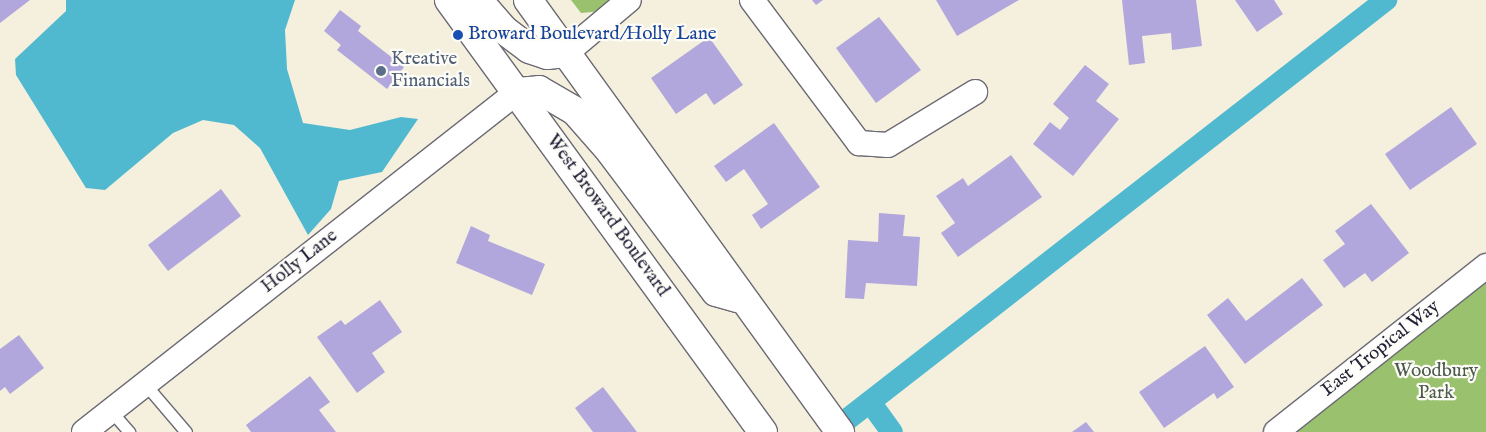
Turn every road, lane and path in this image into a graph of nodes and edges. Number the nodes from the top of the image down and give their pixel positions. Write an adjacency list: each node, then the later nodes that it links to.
1 (449, 0): 7 (main road, West Broward Boulevard)
2 (478, 0): 6 (main road)
3 (528, 0): 6 (main road)
4 (629, 0): 6 (street)
5 (752, 0): 8 (street)
6 (566, 53): 10 (main road)
7 (517, 92): 10 (main road); 11 (street, Holly Lane); 16 (main road, West Broward Boulevard)
8 (975, 92)
9 (1486, 266): 18 (street, East Tropical Way)
10 (746, 301): 17 (main road)
11 (145, 384): 12 (street, Holly Lane); 15 (lane)
12 (111, 411): 13 (street, Holly Lane); 14 (lane)
13 (84, 432)
14 (129, 432)
15 (186, 432)
16 (763, 432)
17 (840, 432)
18 (1276, 432)

